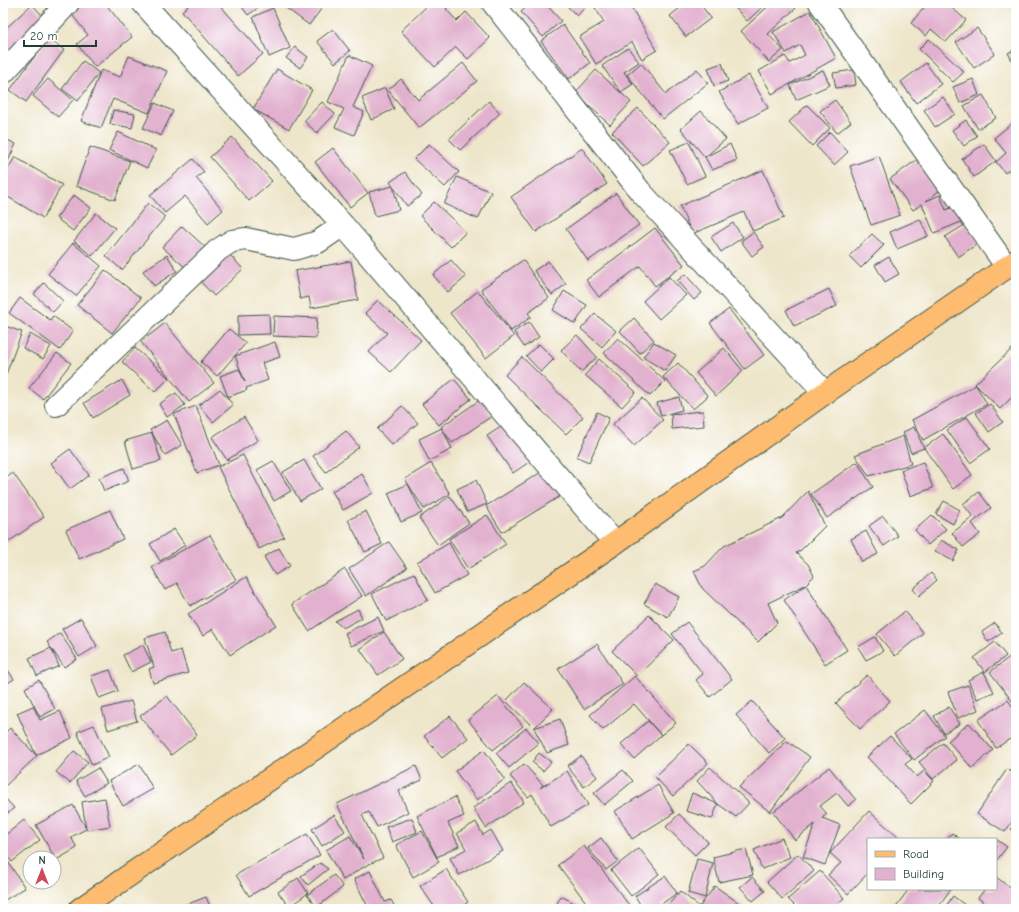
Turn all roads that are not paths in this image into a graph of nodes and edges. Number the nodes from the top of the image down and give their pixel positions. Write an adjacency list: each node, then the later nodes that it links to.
1 (68, 3): 5 (street)
2 (143, 3): 6 (street)
3 (493, 3): 8 (street)
4 (820, 3): 7 (street)
5 (3, 72)
6 (343, 225): 9 (street); 10 (street)
7 (1012, 264): 8 (main road)
8 (825, 393): 10 (main road)
9 (56, 405)
10 (615, 542): 11 (main road)
11 (80, 909)

